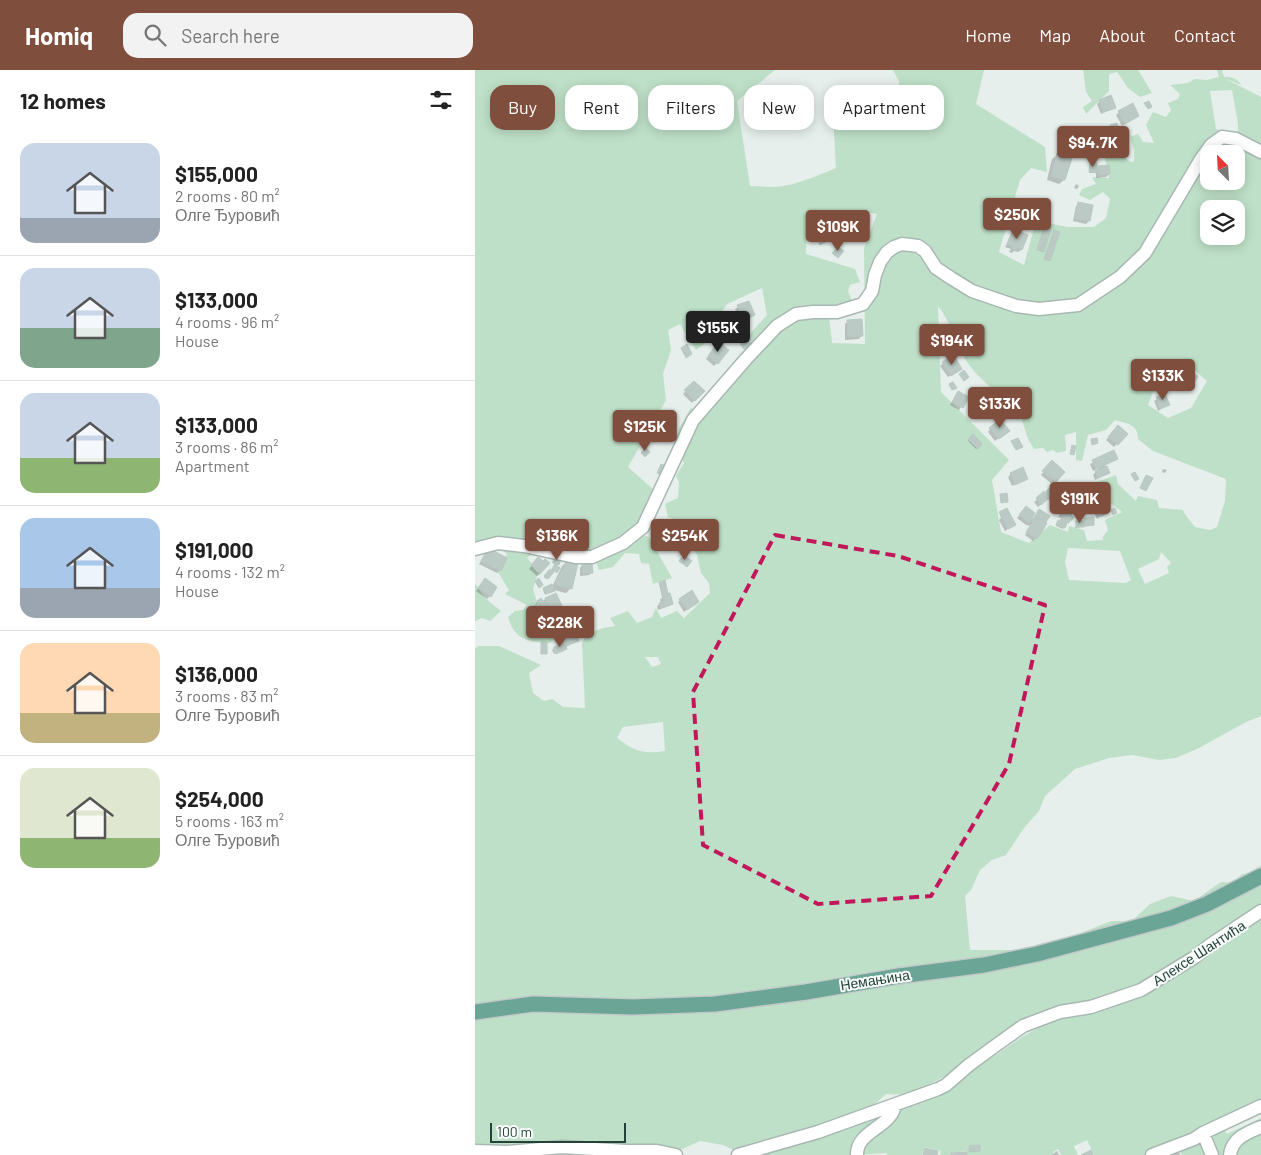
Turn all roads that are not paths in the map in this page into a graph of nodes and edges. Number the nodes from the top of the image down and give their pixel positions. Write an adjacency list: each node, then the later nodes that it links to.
1 (1261, 152): 2 (street)
2 (475, 549)
3 (1261, 876): 5 (main road, Немањина)
4 (1261, 911): 6 (street, Алексе Шантића)
5 (475, 1012)
6 (895, 1105): 14 (street, Алексе Шантића); 15 (street)
7 (1261, 1106): 9 (street)
8 (1261, 1127): 18 (street)
9 (1203, 1134): 16 (street); 17 (street)
10 (475, 1151): 12 (street)
11 (627, 1153): 12 (street); 13 (street)
12 (499, 1154)
13 (676, 1155)
14 (739, 1155)
15 (857, 1155)
16 (1152, 1155)
17 (1212, 1155)
18 (1230, 1155)

